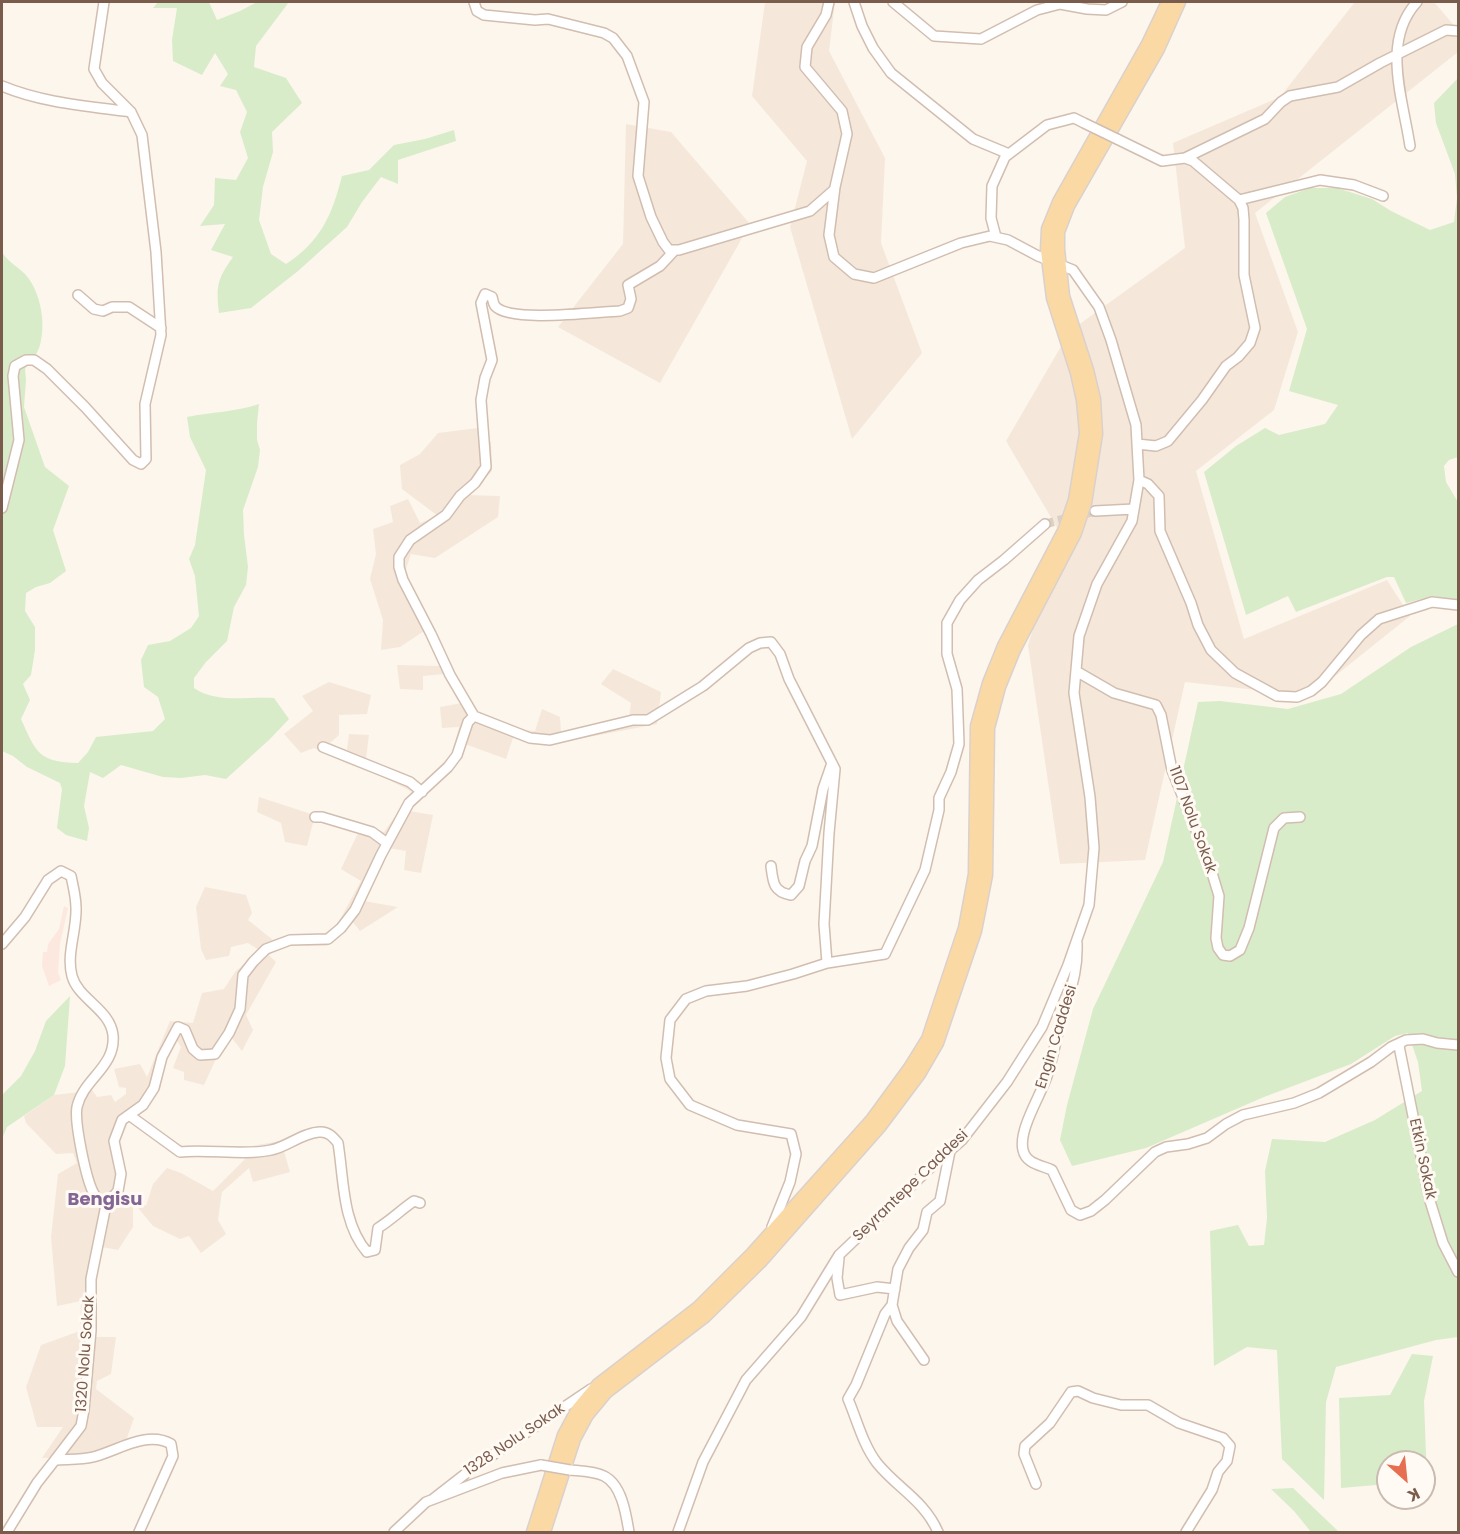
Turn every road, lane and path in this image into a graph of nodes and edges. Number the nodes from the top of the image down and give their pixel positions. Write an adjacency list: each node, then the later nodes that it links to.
1 (103, 2): 13 (street)
2 (474, 2): 21 (street)
3 (829, 2): 17 (street)
4 (854, 2): 15 (street)
5 (893, 2): 6 (street)
6 (1122, 2)
7 (1168, 2): 22 (main road)
8 (1179, 2): 22 (main road)
9 (1417, 2): 11 (street)
10 (1458, 31): 11 (street)
11 (1397, 54): 14 (street); 16 (street)
12 (2, 86): 13 (street)
13 (131, 112): 24 (street)
14 (1410, 146)
15 (1009, 154): 16 (street, bridge); 20 (street)
16 (1185, 158): 19 (street)
17 (834, 190): 20 (street); 21 (street)
18 (1383, 196): 19 (street)
19 (1239, 200): 25 (street)
20 (996, 237): 22 (street, Seyrantepe Caddesi)
21 (675, 250): 33 (street)
22 (1054, 262): 25 (street, Seyrantepe Caddesi); 50 (main road); 64 (main road)
23 (78, 295): 24 (street)
24 (161, 328): 27 (street)
25 (1137, 444): 26 (street, Seyrantepe Caddesi)
26 (1139, 480): 28 (street, Seyrantepe Caddesi); 31 (street)
27 (2, 508)
28 (1134, 509): 29 (street); 32 (street, Seyrantepe Caddesi)
29 (1095, 511)
30 (1045, 524): 43 (street)
31 (1458, 605)
32 (1076, 670): 38 (street, 1107 Nolu Sokak); 41 (street, Seyrantepe Caddesi)
33 (474, 716): 35 (street); 36 (street)
34 (323, 747): 36 (street)
35 (832, 763): 40 (street); 43 (street)
36 (422, 792): 39 (street)
37 (315, 817): 39 (street)
38 (1300, 817)
39 (387, 843): 46 (street, 1320 Nolu Sokak)
40 (771, 866)
41 (1077, 938): 44 (street, Engin Caddesi); 47 (street, Seyrantepe Caddesi)
42 (2, 944): 49 (street)
43 (827, 963): 50 (street)
44 (1401, 1043): 45 (street, Engin Caddesi); 52 (street, Etkin Sokak)
45 (1458, 1044)
46 (129, 1115): 48 (street); 49 (street, 1320 Nolu Sokak)
47 (950, 1151): 51 (street, Seyrantepe Caddesi); 53 (street)
48 (420, 1203)
49 (106, 1205): 57 (street, 1320 Nolu Sokak)
50 (766, 1239): 56 (main road)
51 (839, 1255): 53 (street); 66 (street, Seyrantepe Caddesi)
52 (1458, 1272)
53 (895, 1289): 54 (street)
54 (892, 1305): 55 (street); 67 (street)
55 (924, 1360)
56 (600, 1383): 59 (street, 1328 Nolu Sokak); 63 (main road)
57 (55, 1460): 60 (street, 1320 Nolu Sokak); 61 (street)
58 (1036, 1484): 68 (street)
59 (433, 1499): 62 (street); 65 (street, bridge)
60 (7, 1533)
61 (139, 1533)
62 (394, 1533)
63 (533, 1533)
64 (544, 1533)
65 (629, 1533)
66 (678, 1533)
67 (938, 1533)
68 (1186, 1533)

